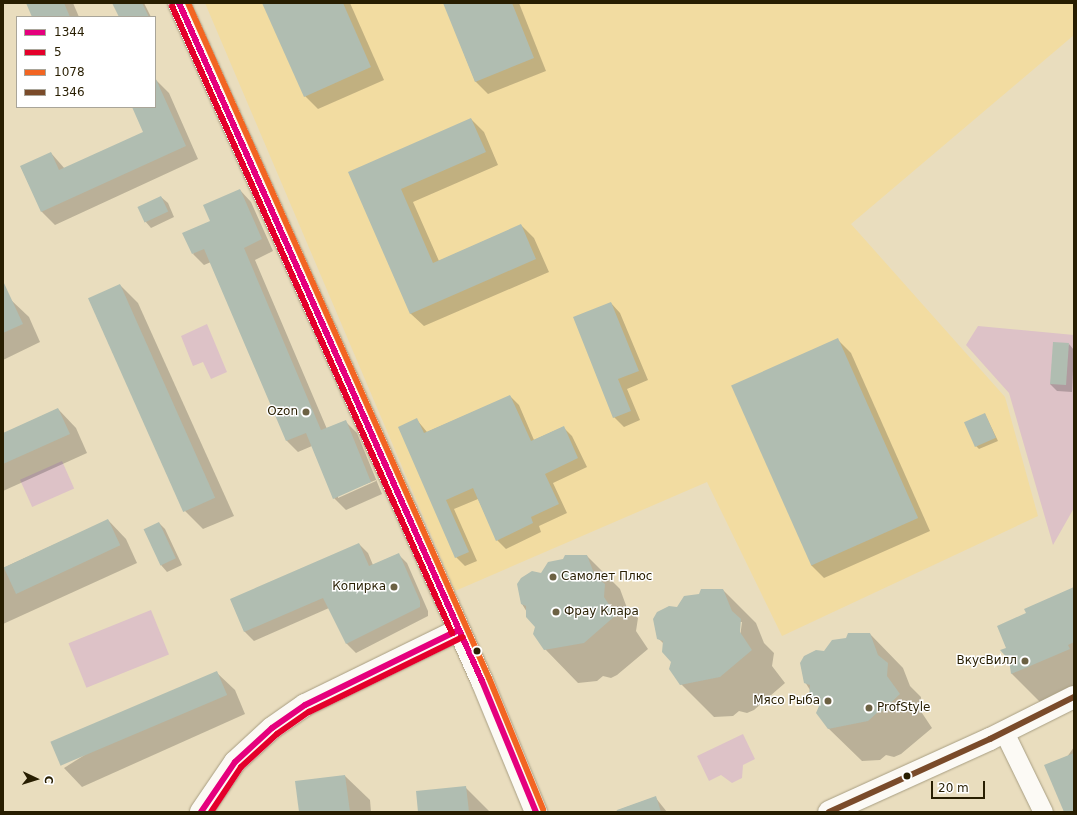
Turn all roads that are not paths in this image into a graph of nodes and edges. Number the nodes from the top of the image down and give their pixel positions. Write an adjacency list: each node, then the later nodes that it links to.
1 (179, 3): 2 (street)
2 (459, 630): 5 (street); 6 (street)
3 (1074, 697): 4 (street)
4 (1004, 732): 7 (street); 8 (street)
5 (201, 812)
6 (536, 812)
7 (829, 812)
8 (1044, 812)

